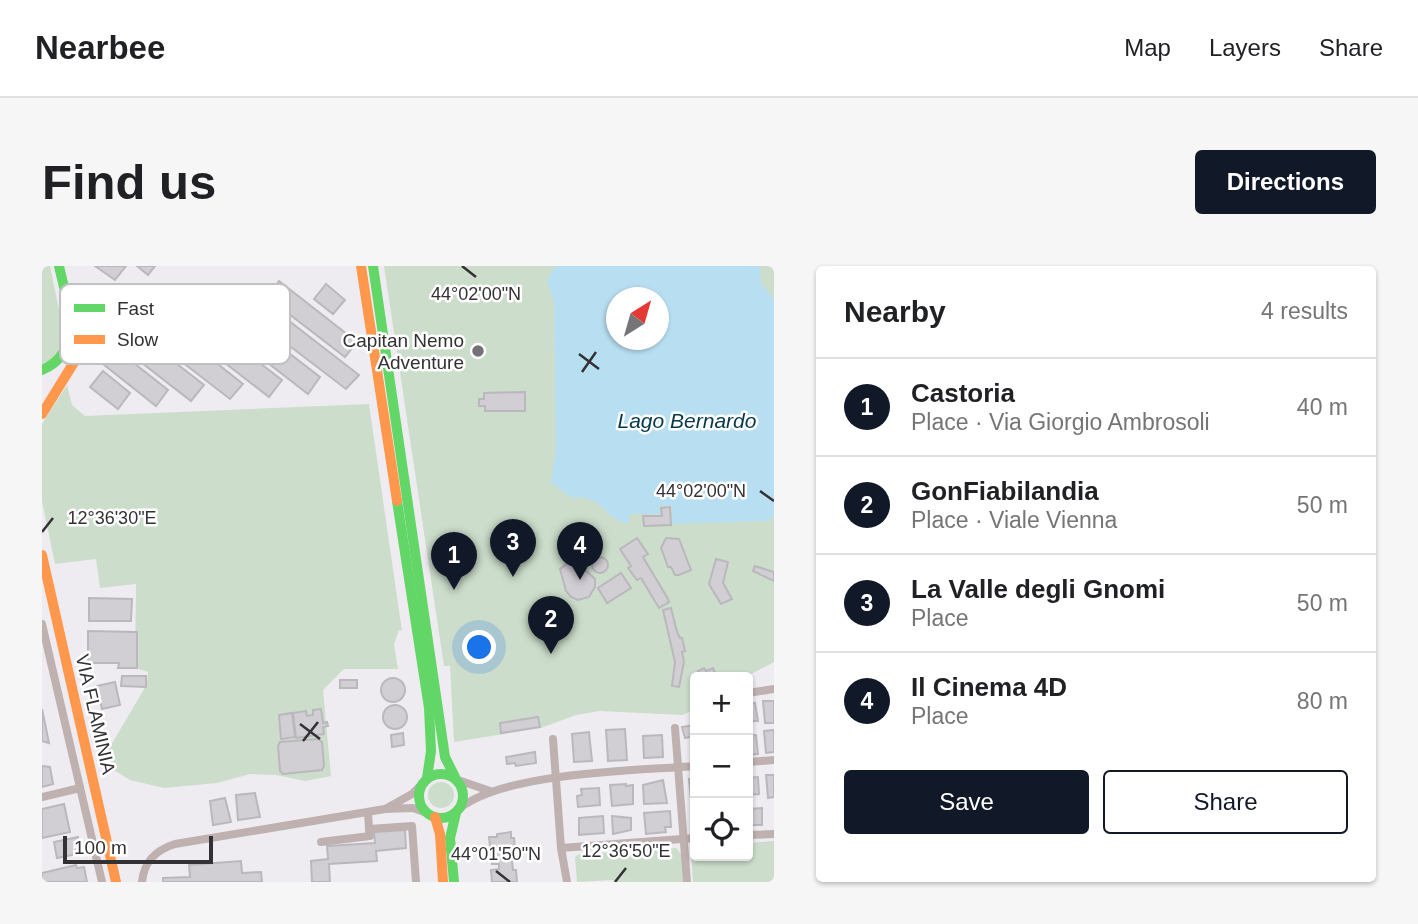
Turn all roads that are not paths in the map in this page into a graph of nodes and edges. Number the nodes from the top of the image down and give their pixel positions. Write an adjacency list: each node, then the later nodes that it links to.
1 (59, 266): 4 (main road)
2 (361, 266): 21 (main road)
3 (373, 266): 20 (main road)
4 (62, 284)
5 (60, 360): 7 (main road)
6 (73, 364): 8 (main road)
7 (42, 370)
8 (42, 414)
9 (42, 555): 37 (main road, VIA FLAMINIA)
10 (42, 624): 22 (street, VIA FLAMINIA)
11 (774, 689): 12 (street)
12 (753, 691)
13 (675, 728): 18 (street)
14 (553, 739): 19 (street)
15 (774, 760): 16 (street)
16 (753, 762)
17 (690, 767): 18 (street)
18 (677, 768): 19 (street); 33 (street)
19 (557, 778): 23 (street); 35 (street)
20 (456, 779): 21 (main road); 23 (street); 26 (main road)
21 (425, 781): 25 (street); 28 (main road)
22 (80, 788): 24 (street); 36 (street, VIA FLAMINIA)
23 (490, 791): 26 (street)
24 (42, 797)
25 (385, 809): 27 (street); 28 (street)
26 (458, 811): 28 (main road); 41 (main road)
27 (368, 812): 29 (street); 38 (street)
28 (431, 815): 40 (main road)
29 (369, 829): 34 (street); 39 (street)
30 (774, 834): 31 (street)
31 (753, 835)
32 (690, 838): 33 (street)
33 (684, 839): 35 (street); 43 (street)
34 (321, 842)
35 (561, 848): 42 (street)
36 (102, 882)
37 (116, 882)
38 (142, 882)
39 (416, 882)
40 (443, 882)
41 (454, 882)
42 (567, 882)
43 (687, 882)

